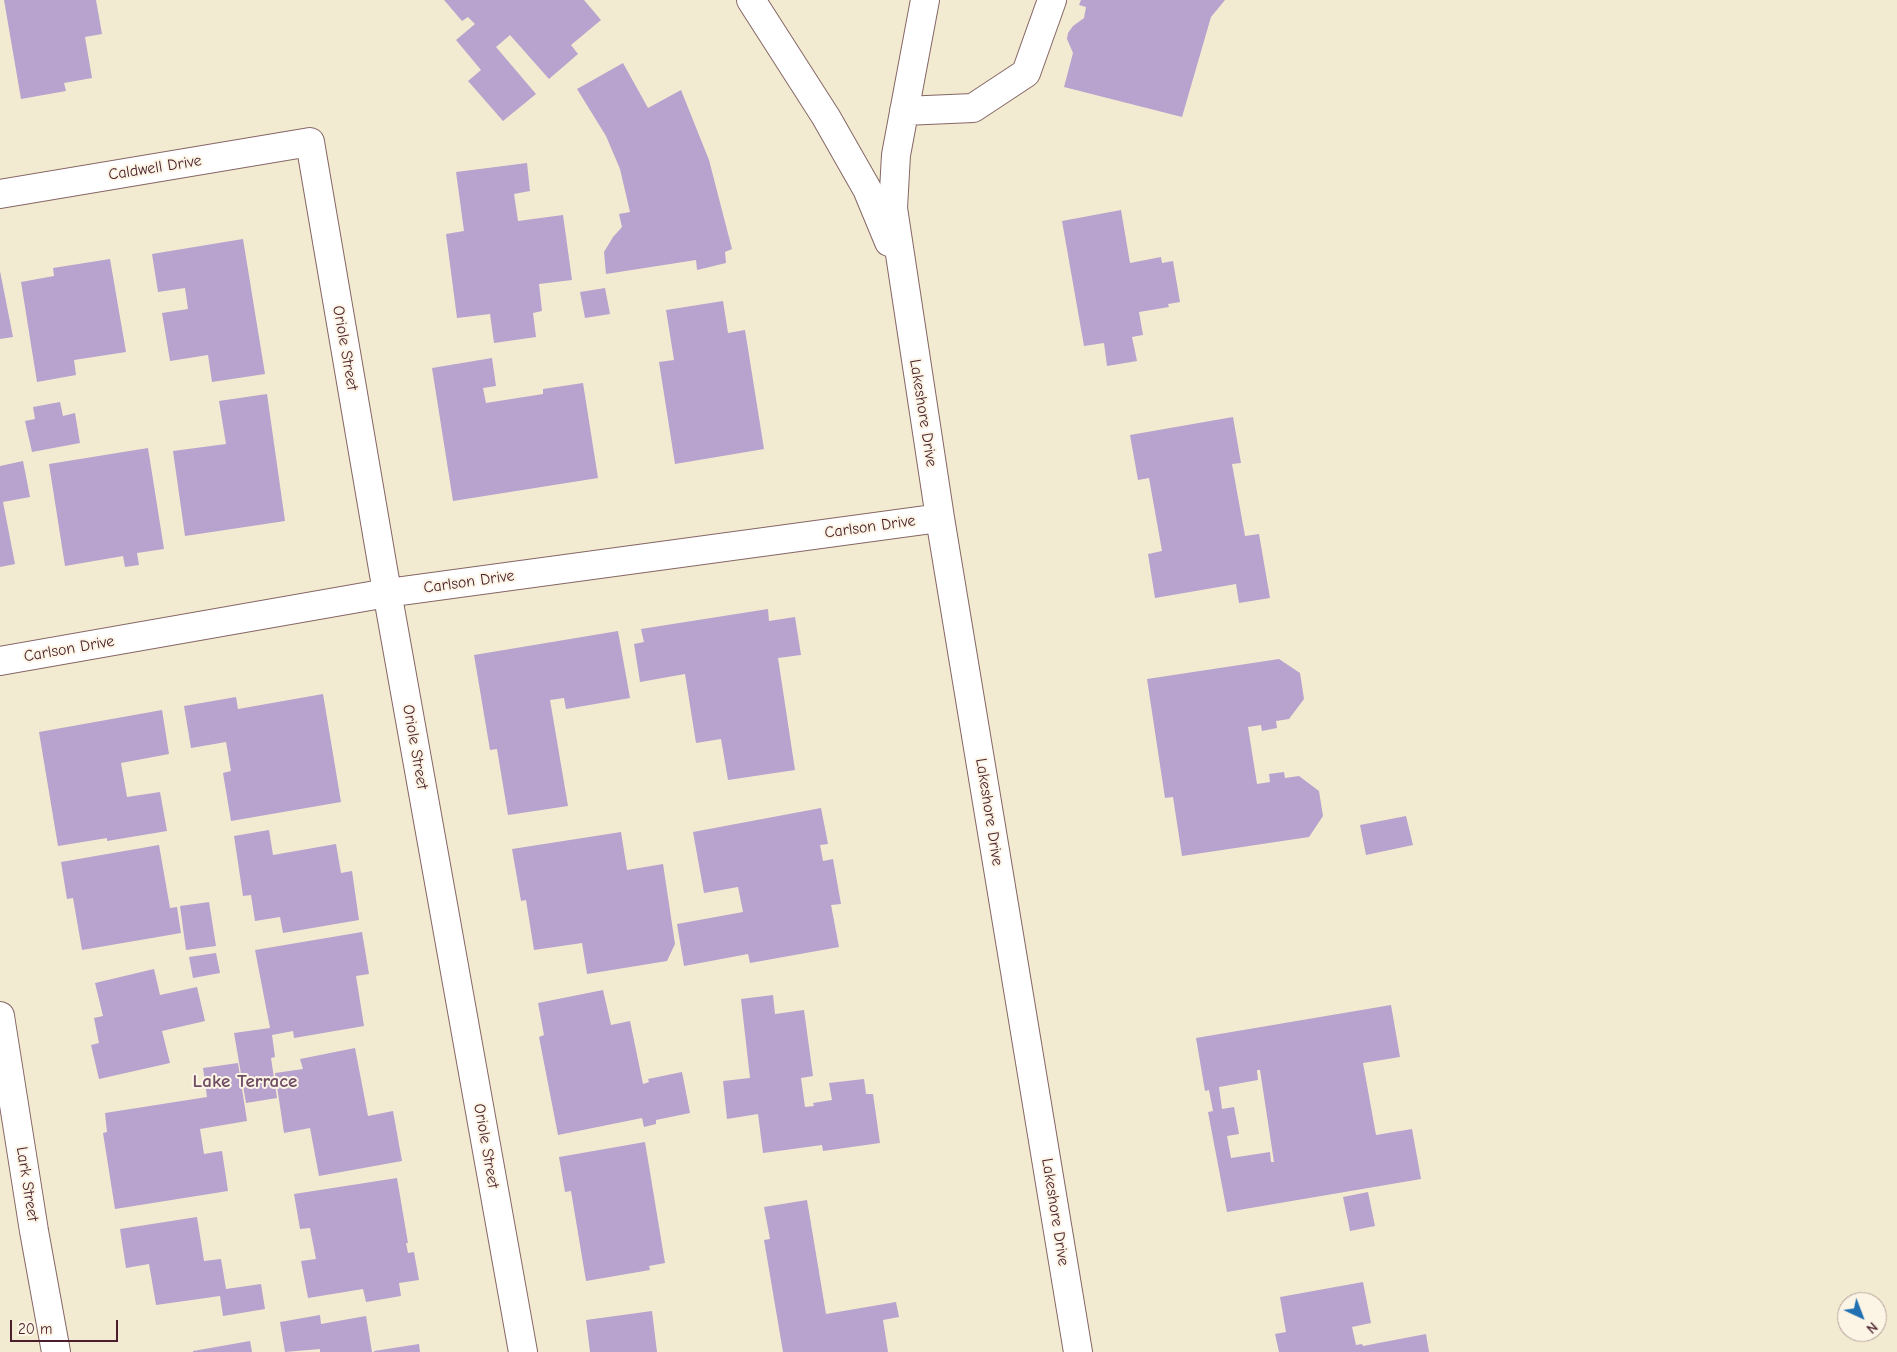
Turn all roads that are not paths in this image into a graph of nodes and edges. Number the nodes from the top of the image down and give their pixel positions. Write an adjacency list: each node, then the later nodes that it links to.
1 (751, 0): 7 (street, Lakeshore Drive)
2 (925, 0): 4 (street, Lakeshore Drive)
3 (1052, 0): 4 (street)
4 (904, 111): 7 (street, Lakeshore Drive)
5 (310, 142): 6 (street, Caldwell Drive); 9 (street, Oriole Street)
6 (0, 194)
7 (902, 272): 8 (street, Lakeshore Drive)
8 (940, 518): 9 (street, Carlson Drive); 14 (street, Lakeshore Drive)
9 (387, 593): 10 (street, Carlson Drive); 13 (street, Oriole Street)
10 (0, 660)
11 (0, 1016): 12 (street, Lark Street)
12 (56, 1352)
13 (523, 1352)
14 (1078, 1352)

